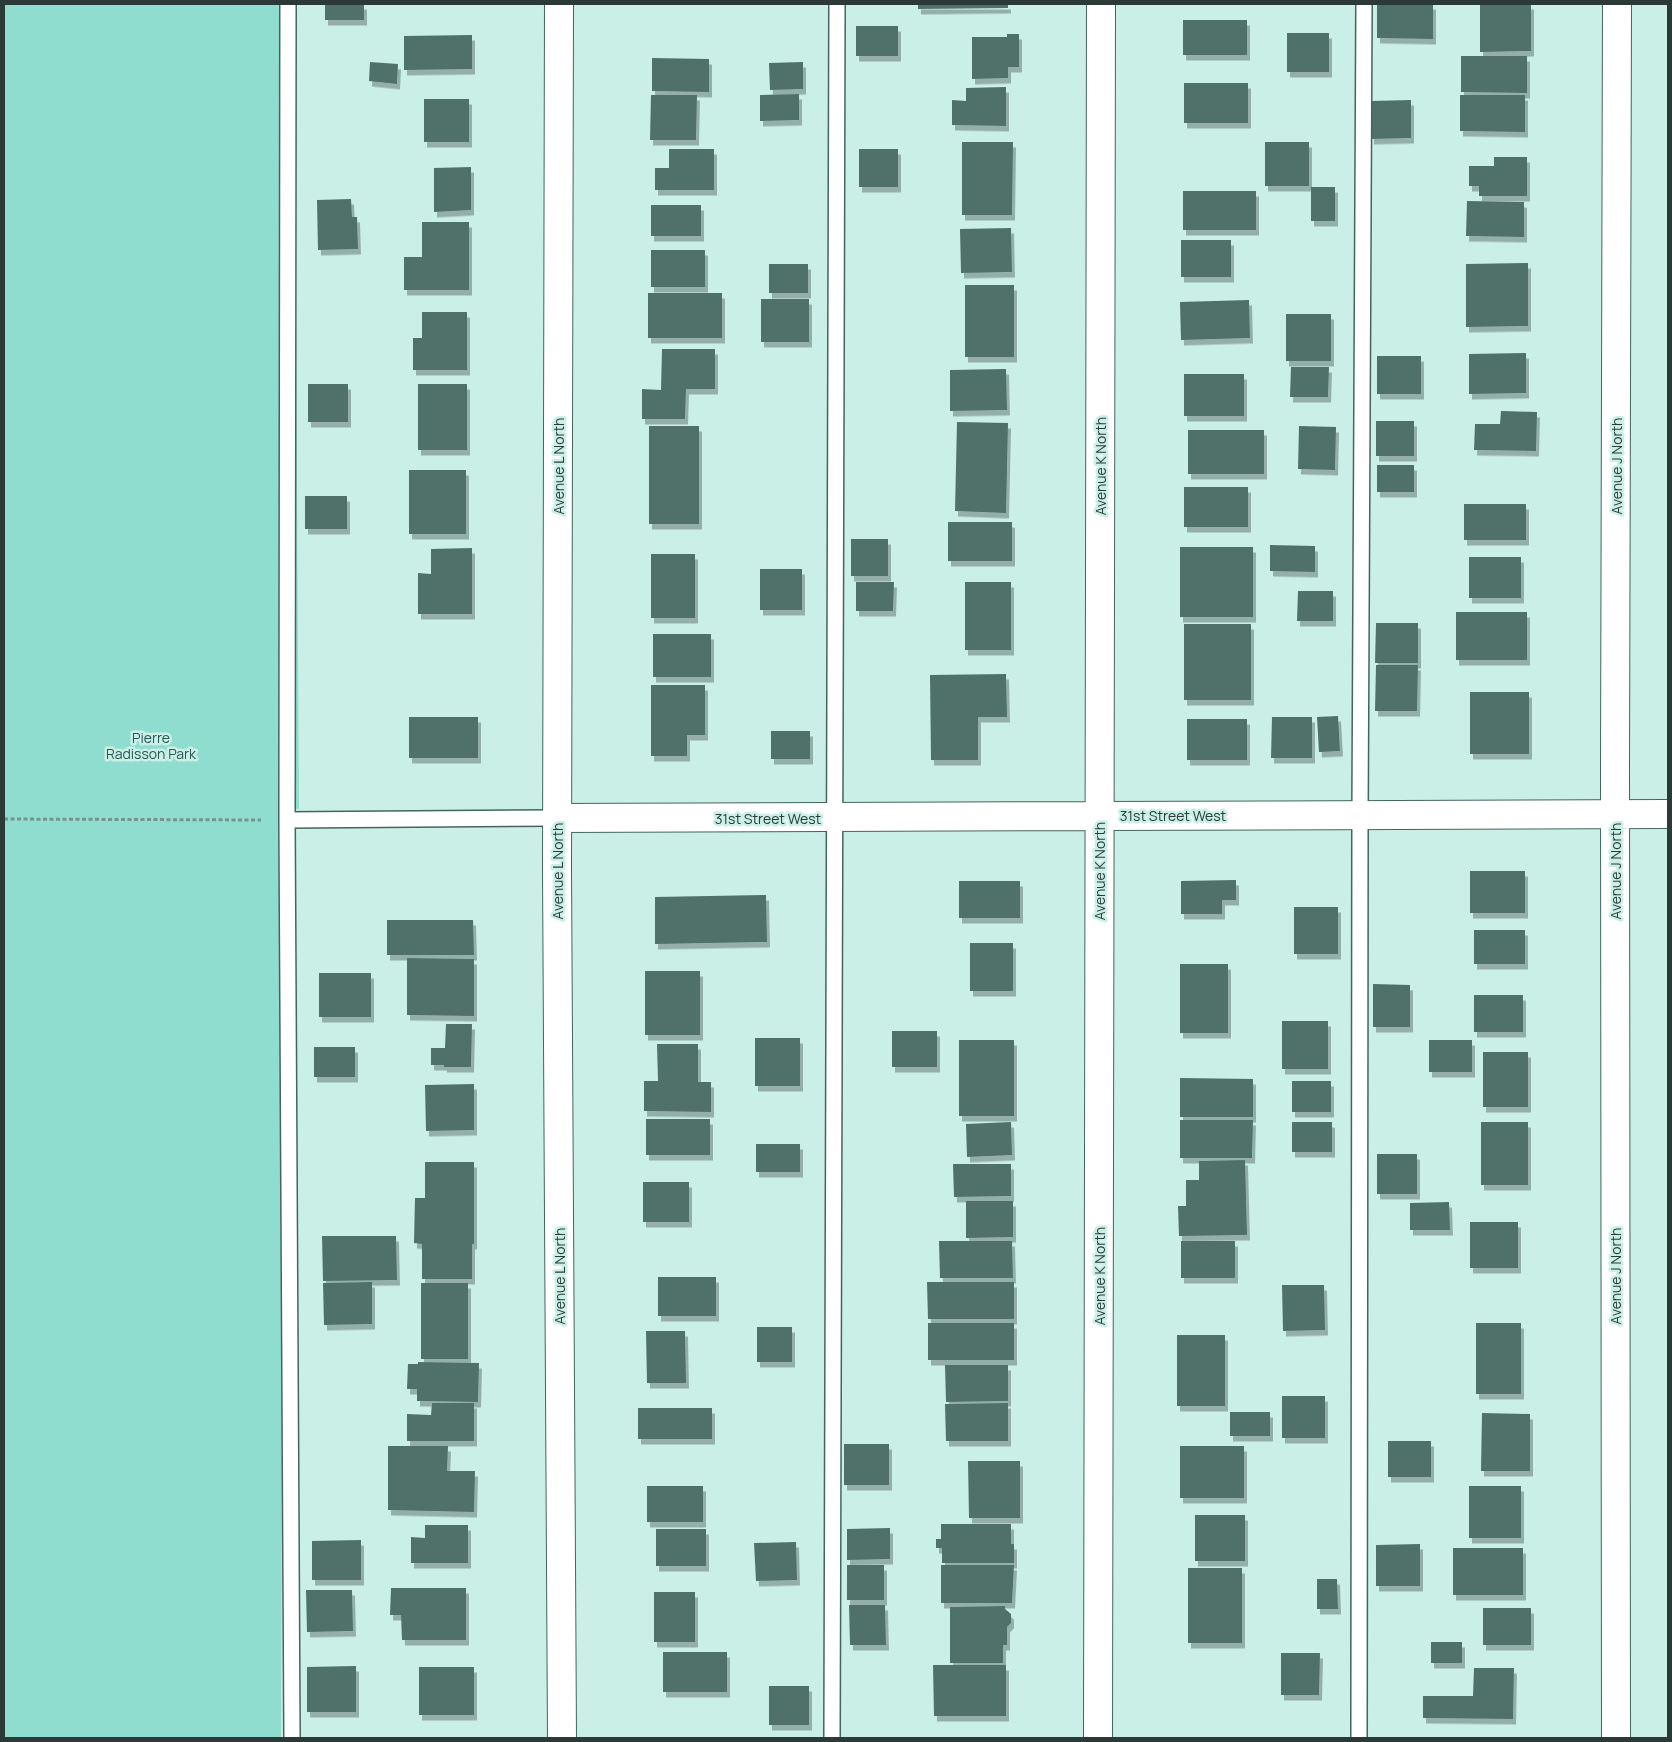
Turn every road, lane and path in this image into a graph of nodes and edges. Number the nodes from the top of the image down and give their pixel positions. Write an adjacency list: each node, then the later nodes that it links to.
1 (288, 4): 14 (lane)
2 (559, 4): 11 (street, Avenue L North)
3 (837, 4): 12 (lane)
4 (1100, 4): 10 (street, Avenue K North)
5 (1364, 4): 9 (lane)
6 (1617, 4): 7 (street, Avenue J North)
7 (1615, 814): 8 (street, 31st Street West); 9 (street, 31st Street West); 20 (street, Avenue J North)
8 (1668, 814)
9 (1360, 815): 10 (street, 31st Street West); 19 (lane)
10 (1099, 816): 12 (street, 31st Street West); 18 (street, Avenue K North)
11 (557, 818): 12 (street, 31st Street West); 14 (lane); 16 (street, Avenue L North)
12 (834, 818): 17 (lane)
13 (4, 819): 14 (path)
14 (287, 820): 15 (lane)
15 (292, 1738)
16 (562, 1738)
17 (832, 1738)
18 (1098, 1738)
19 (1359, 1738)
20 (1616, 1738)

